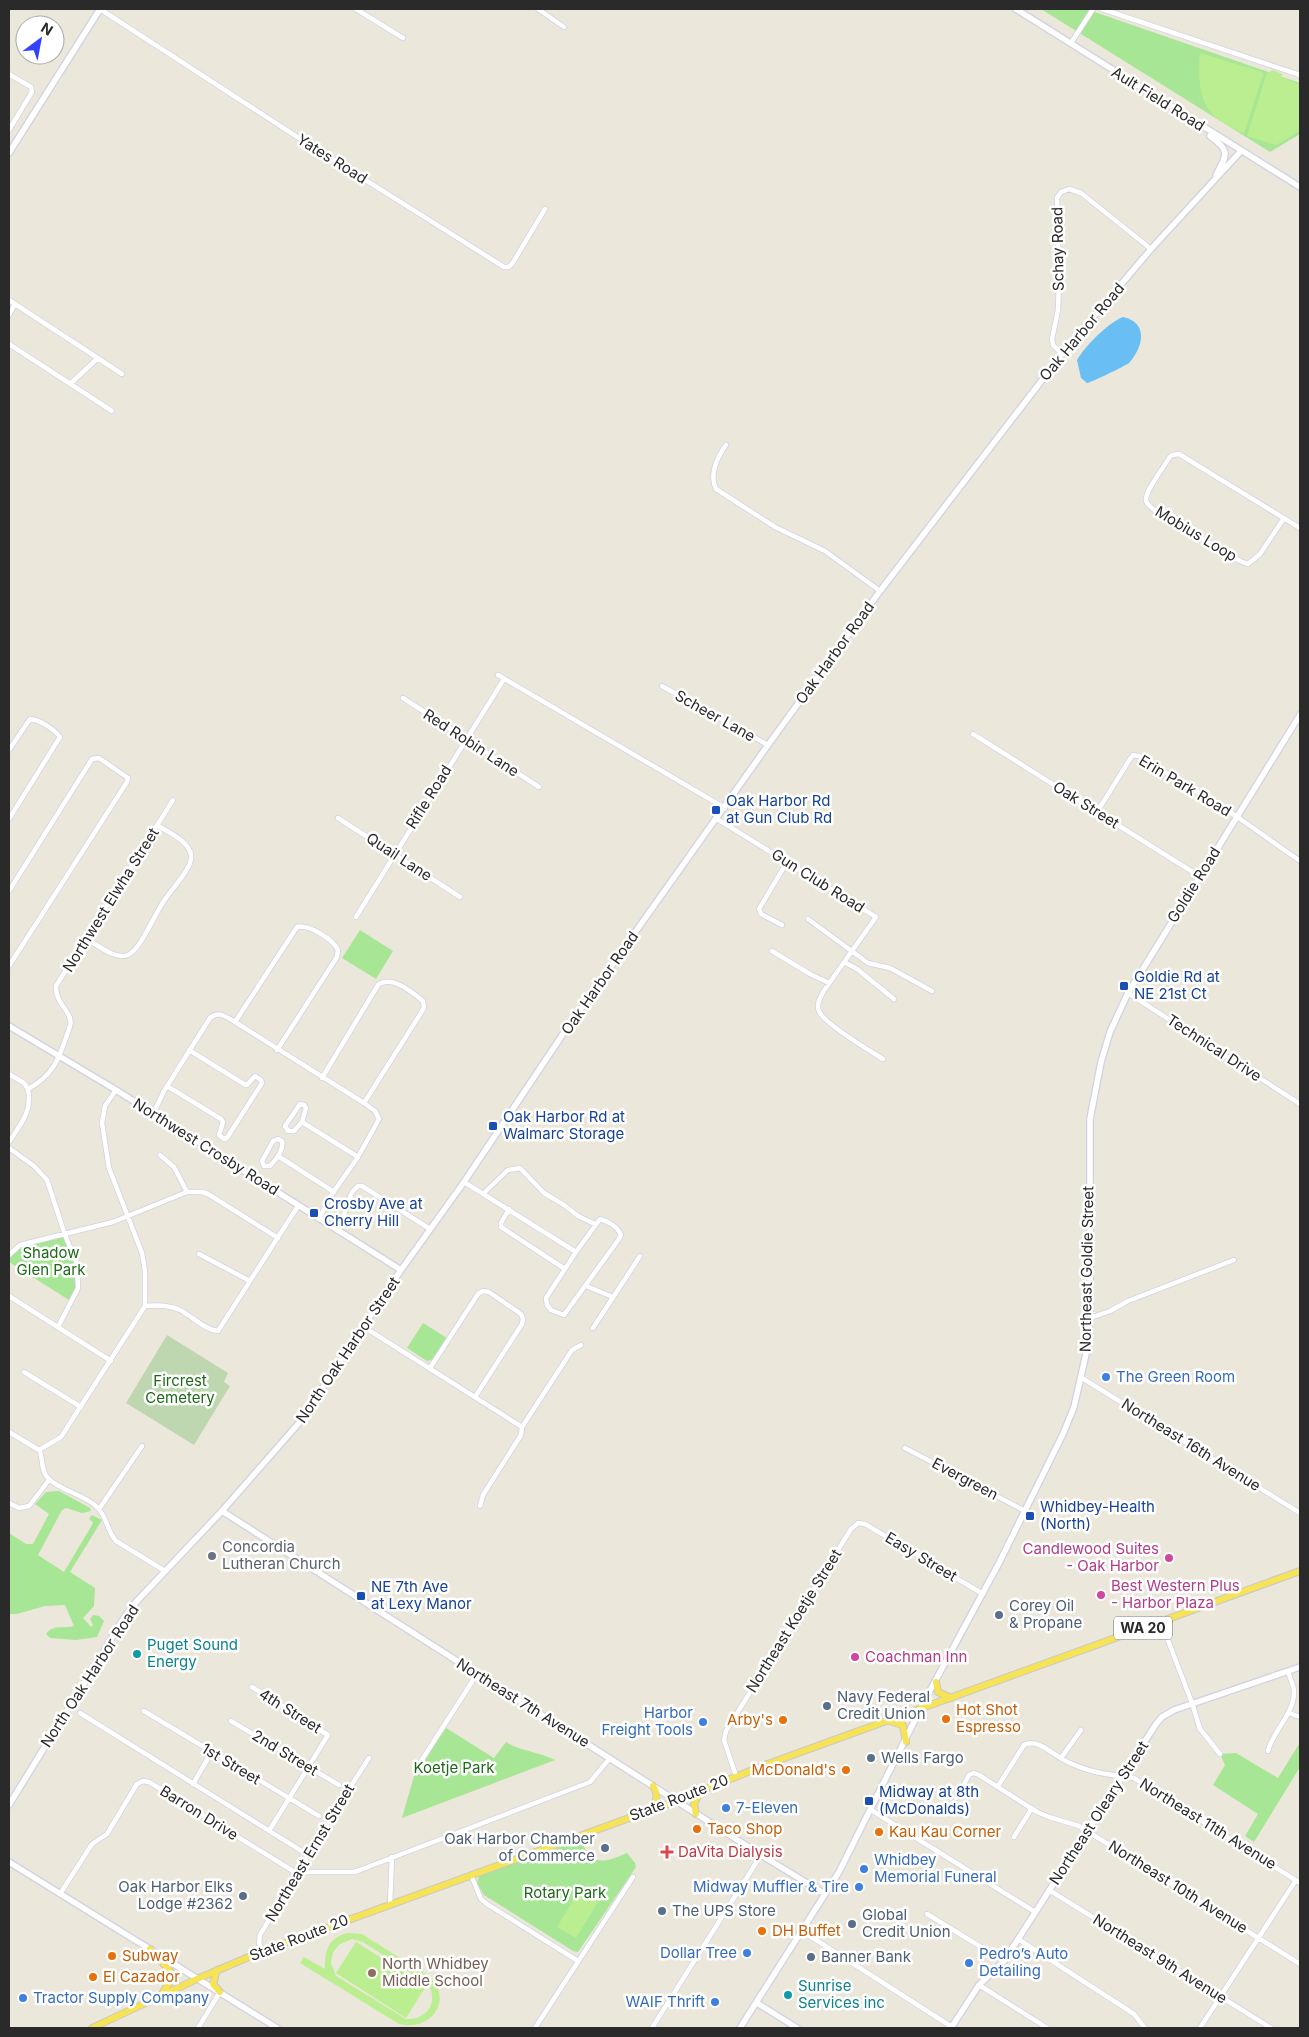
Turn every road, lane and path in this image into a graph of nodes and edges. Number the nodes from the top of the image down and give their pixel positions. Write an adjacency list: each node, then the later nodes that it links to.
1 (100, 9): 15 (street); 18 (street, Yates Road)
2 (356, 9): 8 (street)
3 (538, 9): 7 (street)
4 (1016, 9): 9 (street, Ault Field Road)
5 (1093, 9): 9 (street)
6 (1102, 9): 11 (street)
7 (564, 27)
8 (403, 38)
9 (1071, 43): 12 (street, Ault Field Road)
10 (9, 74): 13 (street)
11 (1300, 76)
12 (1172, 108): 14 (street, Ault Field Road); 16 (street)
13 (9, 130)
14 (1241, 151): 16 (street, Oak Harbor Road); 17 (street, Ault Field Road)
15 (9, 153)
16 (1210, 183): 19 (street, Oak Harbor Road)
17 (1300, 187)
18 (546, 209)
19 (1151, 249): 24 (street, Oak Harbor Road); 24 (street, Schay Road)
20 (9, 300): 21 (street)
21 (15, 304): 22 (street); 25 (street)
22 (9, 315)
23 (9, 344): 27 (street)
24 (1062, 354): 32 (street, Oak Harbor Road)
25 (98, 358): 26 (street); 27 (street)
26 (122, 374)
27 (70, 384): 28 (street)
28 (112, 412)
29 (726, 445): 32 (street)
30 (1284, 518): 30 (street, Mobius Loop); 31 (street)
31 (1300, 528)
32 (880, 590): 40 (street, Oak Harbor Road)
33 (498, 676): 34 (street)
34 (504, 679): 39 (street, Rifle Road); 44 (street)
35 (662, 686): 40 (street, Scheer Lane)
36 (403, 698): 39 (street, Red Robin Lane)
37 (1300, 714): 46 (street, Goldie Road)
38 (973, 734): 45 (street, Oak Street)
39 (465, 740): 42 (street, Red Robin Lane); 51 (street, Rifle Road)
40 (768, 745): 44 (street, Oak Harbor Road)
41 (9, 750): 48 (street)
42 (539, 787)
43 (173, 800): 50 (street, Northwest Elwha Street)
44 (725, 808): 49 (street, Oak Harbor Road)
45 (1097, 812): 46 (street, Erin Park Road); 54 (street, Oak Street)
46 (1236, 816): 52 (street, Erin Park Road); 54 (street, Goldie Road)
47 (338, 818): 51 (street, Quail Lane)
48 (9, 819)
49 (717, 819): 53 (street, Gun Club Road); 92 (street, Oak Harbor Road)
50 (157, 825): 60 (street, Northwest Elwha Street); 60 (street)
51 (394, 854): 56 (street, Quail Lane); 57 (street, Rifle Road)
52 (1300, 861)
53 (787, 862): 59 (street); 62 (street, Gun Club Road)
54 (1199, 876): 69 (street, Goldie Road)
55 (9, 891): 64 (street)
56 (460, 897)
57 (356, 917)
58 (808, 919): 62 (street)
59 (782, 925)
60 (86, 938): 75 (street, Northwest Elwha Street)
61 (772, 951): 67 (street)
62 (851, 951): 65 (street, Gun Club Road); 68 (street)
63 (9, 953): 64 (street)
64 (14, 957): 66 (street)
65 (844, 962): 67 (street, Gun Club Road); 70 (street)
66 (9, 966)
67 (829, 983): 76 (street, Gun Club Road)
68 (932, 991)
69 (1128, 993): 77 (street, Goldie Road); 84 (street, Technical Drive)
70 (894, 999)
71 (235, 1022): 73 (street); 74 (street); 74 (street)
72 (9, 1026): 75 (street, Northwest Crosby Road)
73 (190, 1050): 80 (street); 80 (street)
74 (277, 1050): 79 (street)
75 (60, 1056): 81 (street); 82 (street, Northwest Crosby Road)
76 (883, 1059)
77 (1101, 1062): 117 (street, Northeast Goldie Street)
78 (9, 1074): 81 (street)
79 (322, 1078): 83 (street); 83 (street)
80 (167, 1086): 85 (street)
81 (28, 1089): 87 (street)
82 (116, 1090): 85 (street, Northwest Crosby Road); 98 (street)
83 (364, 1103): 91 (street)
84 (1300, 1104)
85 (154, 1114): 96 (street, Northwest Crosby Road)
86 (302, 1122): 86 (street); 91 (street)
87 (9, 1142)
88 (9, 1148): 103 (street)
89 (160, 1155): 93 (street)
90 (278, 1156): 90 (street); 94 (street)
91 (358, 1157): 94 (street)
92 (464, 1182): 95 (street); 101 (street, North Oak Harbor Street)
93 (187, 1192): 98 (street); 104 (street)
94 (334, 1192): 99 (street)
95 (484, 1193): 97 (street); 100 (street)
96 (298, 1206): 99 (street, Northwest Crosby Road); 104 (street)
97 (509, 1209): 105 (street); 110 (street)
98 (128, 1216): 103 (street); 116 (street)
99 (319, 1219): 102 (street, Northwest Crosby Road)
100 (595, 1224): 105 (street); 113 (street)
101 (430, 1229): 102 (street); 111 (street, North Oak Harbor Street)
102 (338, 1231): 111 (street, Northwest Crosby Road)
103 (64, 1235): 107 (street); 118 (street)
104 (278, 1238): 112 (street)
105 (576, 1252): 110 (street)
106 (199, 1254): 112 (street)
107 (9, 1255)
108 (640, 1256): 115 (street)
109 (1234, 1260): 117 (street)
110 (565, 1269): 113 (street)
111 (401, 1270): 119 (street, North Oak Harbor Street)
112 (250, 1281): 116 (street)
113 (586, 1286): 115 (street)
114 (9, 1296): 118 (street)
115 (613, 1297): 120 (street)
116 (145, 1306): 122 (street)
117 (1090, 1318): 125 (street, Northeast Goldie Street)
118 (58, 1327): 122 (street)
119 (364, 1327): 123 (street); 137 (street, North Oak Harbor Street)
120 (593, 1328)
121 (581, 1344): 128 (street)
122 (111, 1361): 127 (street)
123 (430, 1368): 126 (street); 126 (street)
124 (24, 1372): 127 (street)
125 (1082, 1378): 138 (street, Northeast Goldie Street); 139 (street, Northeast 16th Avenue)
126 (475, 1397): 128 (street)
127 (81, 1407): 132 (street)
128 (522, 1427): 135 (street)
129 (9, 1432): 132 (street)
130 (142, 1446): 136 (street)
131 (905, 1448): 138 (street, Evergreen)
132 (38, 1450): 133 (street)
133 (49, 1480): 134 (street); 136 (street)
134 (9, 1503)
135 (480, 1506)
136 (100, 1509): 141 (street)
137 (222, 1511): 141 (street, North Oak Harbor Road); 147 (street, Northeast 7th Avenue)
138 (1025, 1511): 143 (street, Northeast Goldie Street)
139 (1300, 1513)
140 (858, 1523): 143 (street, Easy Street); 169 (street, Northeast Koetje Street)
141 (165, 1571): 179 (street, North Oak Harbor Road)
142 (1300, 1571): 144 (main road, State Route 20 / WA 20)
143 (983, 1594): 148 (street, Northeast Goldie Street)
144 (1161, 1622): 150 (main road, State Route 20 / WA 20); 151 (street)
145 (1300, 1667): 146 (street, Northeast Oleary Street)
146 (1288, 1672): 151 (street, Northeast Oleary Street); 155 (street)
147 (477, 1674): 165 (street, Northeast 7th Avenue); 168 (street)
148 (936, 1682): 150 (main road); 152 (street, Northeast Goldie Street)
149 (252, 1687): 167 (street, 4th Street)
150 (951, 1698): 152 (main road, State Route 20 / WA 20)
151 (1192, 1703): 163 (street); 170 (street, Northeast Oleary Street)
152 (922, 1709): 158 (main road, State Route 20 / WA 20); 160 (street, Northeast Goldie Street)
153 (144, 1711): 162 (street, 1st Street)
154 (80, 1713): 171 (street)
155 (1289, 1713): 156 (street); 161 (street)
156 (1300, 1717)
157 (231, 1721): 167 (street, 2nd Street)
158 (888, 1721): 160 (main road); 169 (main road, State Route 20 / WA 20)
159 (1081, 1730): 166 (street)
160 (906, 1742): 181 (street, Northeast Goldie Street)
161 (1268, 1751)
162 (211, 1753): 171 (street); 177 (street, 1st Street)
163 (1220, 1754)
164 (369, 1758): 188 (street, Northeast Ernst Street)
165 (610, 1758): 173 (street, Northeast 7th Avenue); 190 (street)
166 (1061, 1758): 170 (street, Northeast 11th Avenue); 174 (street, Northeast 11th Avenue)
167 (309, 1767): 172 (street, 2nd Street); 177 (street)
168 (416, 1769)
169 (736, 1776): 175 (main road, State Route 20 / WA 20)
170 (1123, 1776): 186 (street, Northeast Oleary Street); 195 (street, Northeast 11th Avenue)
171 (193, 1784): 185 (street)
172 (339, 1785)
173 (653, 1786): 178 (street, Northeast 7th Avenue); 182 (main road)
174 (998, 1786): 176 (street, Northeast 10th Avenue); 180 (street, Northeast 10th Avenue)
175 (700, 1791): 178 (main road, State Route 20 / WA 20); 183 (main road)
176 (956, 1798)
177 (289, 1799): 184 (street, 1st Street); 185 (street)
178 (676, 1801): 182 (main road, State Route 20 / WA 20); 183 (street, Northeast 7th Avenue)
179 (9, 1805)
180 (1032, 1808): 186 (street, Northeast 10th Avenue); 187 (street)
181 (871, 1810): 198 (street, Northeast Goldie Street); 200 (street)
182 (647, 1811): 193 (main road, State Route 20 / WA 20)
183 (696, 1814): 189 (street, Northeast 7th Avenue)
184 (319, 1816)
185 (269, 1831): 188 (street)
186 (1087, 1831): 196 (street, Northeast Oleary Street); 203 (street, Northeast 10th Avenue)
187 (1014, 1837)
188 (308, 1855): 192 (street, Northeast Ernst Street)
189 (761, 1855): 198 (street, Northeast 7th Avenue); 222 (street)
190 (392, 1857): 192 (street); 199 (street)
191 (9, 1862): 197 (street)
192 (298, 1874): 197 (street, Barron Drive); 206 (street, Northeast Ernst Street)
193 (471, 1875): 199 (main road, State Route 20 / WA 20); 207 (street)
194 (634, 1877): 207 (street)
195 (1298, 1882): 203 (street)
196 (1049, 1890): 200 (street, Northeast Oleary Street); 215 (street, Northeast 9th Avenue)
197 (60, 1894): 205 (street)
198 (825, 1894): 202 (street, Northeast Goldie Street)
199 (390, 1904): 206 (main road, State Route 20 / WA 20)
200 (1035, 1912): 204 (street, Northeast Oleary Street)
201 (927, 1914): 208 (street)
202 (802, 1931): 216 (street, Northeast Goldie Street); 217 (street)
203 (1258, 1937): 209 (street, Northeast 10th Avenue); 215 (street)
204 (1018, 1939): 208 (street, Northeast Oleary Street); 226 (street)
205 (150, 1949): 211 (street); 214 (main road)
206 (263, 1951): 210 (main road, State Route 20 / WA 20)
207 (578, 1960): 221 (street)
208 (1004, 1961): 212 (street, Northeast Oleary Street)
209 (1300, 1964)
210 (217, 1970): 211 (main road, State Route 20 / WA 20); 213 (main road)
211 (197, 1978): 213 (street); 214 (main road, State Route 20 / WA 20)
212 (979, 1985): 217 (street, Northeast Oleary Street); 225 (street)
213 (220, 1992): 219 (street); 220 (street)
214 (162, 1995): 218 (main road, State Route 20 / WA 20)
215 (1220, 1997): 227 (street); 228 (street, Northeast 9th Avenue)
216 (756, 2003): 223 (street, Northeast Goldie Street); 224 (street)
217 (952, 2027)
218 (92, 2028)
219 (198, 2028)
220 (277, 2028)
221 (535, 2028)
222 (652, 2028)
223 (740, 2028)
224 (797, 2028)
225 (1047, 2028)
226 (1145, 2028)
227 (1200, 2028)
228 (1272, 2028)

